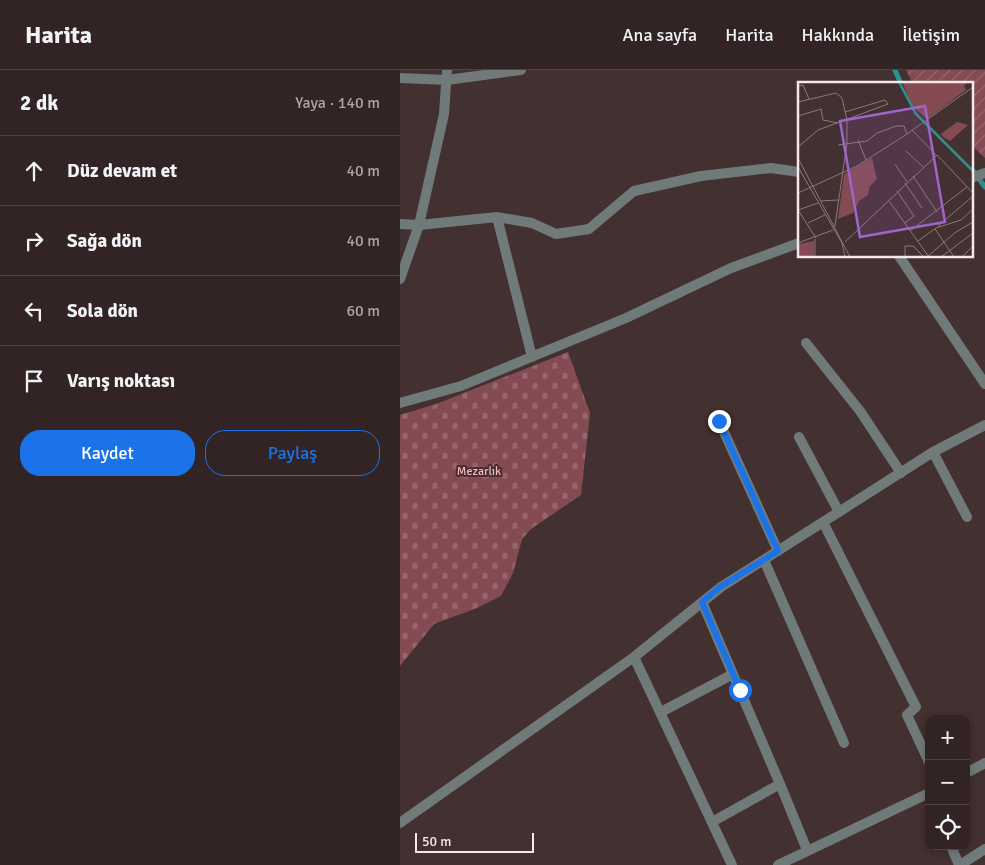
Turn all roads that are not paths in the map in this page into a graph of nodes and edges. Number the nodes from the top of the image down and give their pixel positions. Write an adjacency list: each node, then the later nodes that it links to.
1 (521, 70): 2 (street)
2 (447, 75): 3 (street); 9 (street)
3 (400, 78)
4 (798, 172): 7 (street)
5 (985, 173): 6 (street)
6 (972, 178)
7 (497, 217): 9 (street); 14 (street)
8 (400, 224): 9 (street)
9 (419, 225): 12 (street)
10 (798, 243): 14 (street)
11 (901, 258): 15 (street)
12 (400, 279)
13 (806, 343): 21 (street)
14 (532, 357): 16 (street)
15 (985, 384)
16 (400, 403)
17 (719, 421): 25 (street)
18 (985, 425): 20 (street)
19 (799, 437): 22 (street)
20 (933, 452): 21 (street); 23 (street)
21 (901, 473): 22 (street)
22 (839, 512): 24 (street)
23 (967, 517)
24 (823, 522): 25 (street); 32 (street)
25 (778, 551): 26 (street)
26 (764, 560): 27 (street); 31 (street)
27 (702, 602): 28 (street); 29 (street)
28 (634, 656): 30 (street); 38 (street)
29 (733, 674): 30 (street); 35 (street)
30 (661, 712): 37 (street)
31 (844, 743)
32 (928, 760)
33 (985, 763): 34 (street)
34 (970, 771)
35 (780, 784): 37 (street); 40 (street)
36 (925, 796): 40 (street)
37 (712, 822): 42 (street)
38 (400, 823)
39 (985, 849): 44 (street)
40 (807, 850): 43 (street)
41 (953, 850): 44 (street)
42 (732, 865)
43 (778, 865)
44 (960, 865)

